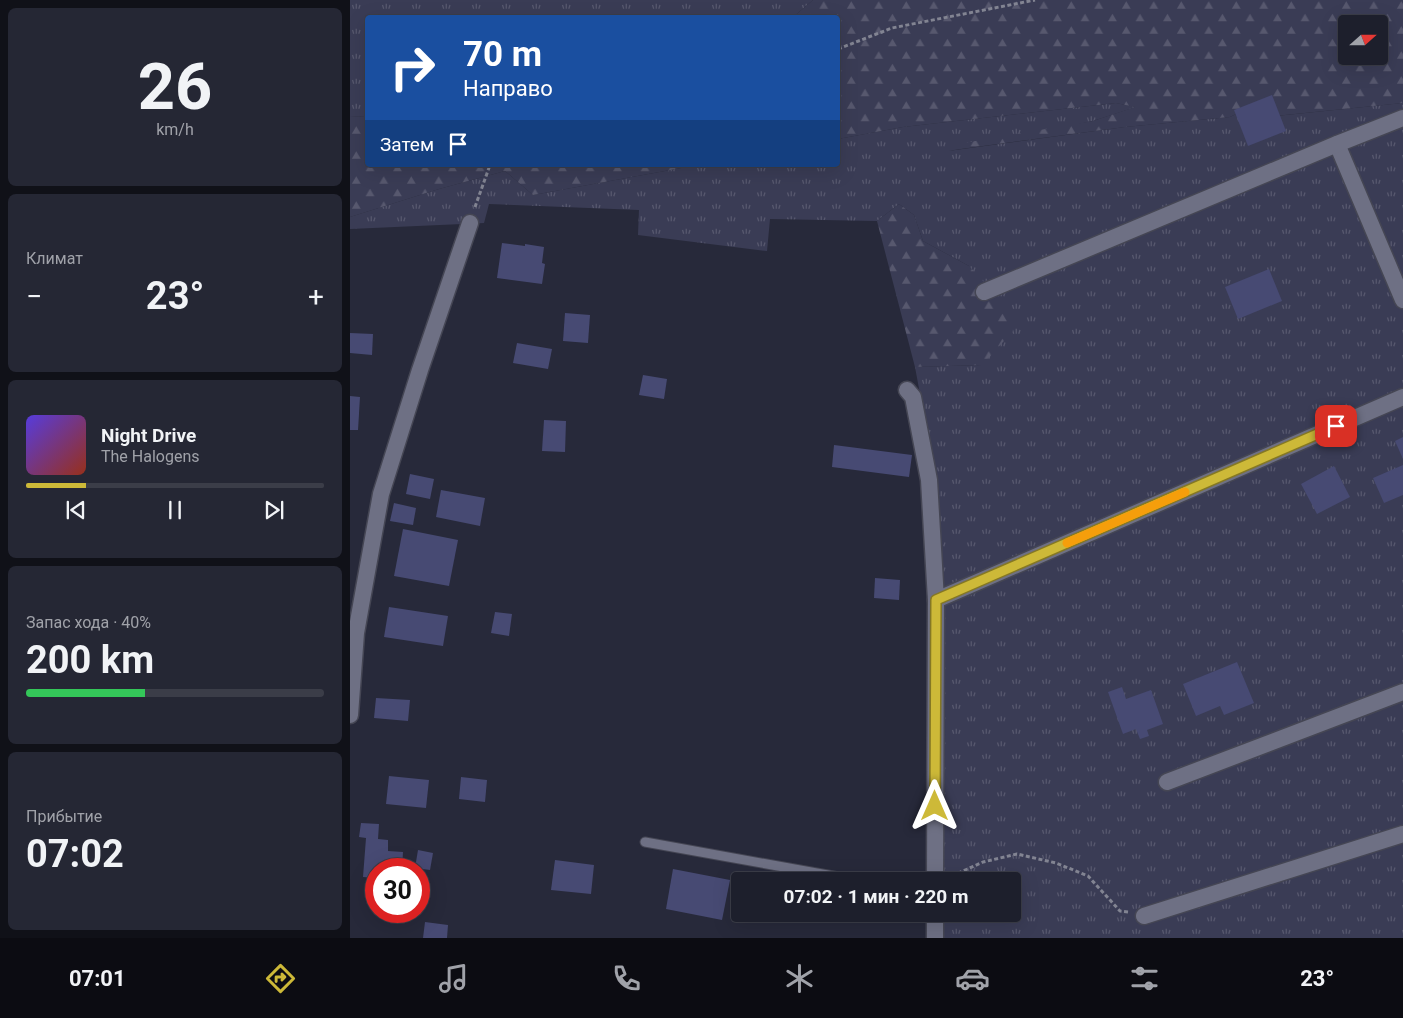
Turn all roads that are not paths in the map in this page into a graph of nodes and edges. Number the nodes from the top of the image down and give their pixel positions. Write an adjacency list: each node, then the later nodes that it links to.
1 (1403, 118): 2 (street)
2 (1337, 144): 4 (street); 5 (street)
3 (470, 223): 10 (street)
4 (984, 292)
5 (1403, 300)
6 (907, 390): 8 (street)
7 (1403, 396): 8 (street)
8 (936, 600): 15 (street)
9 (1403, 692): 11 (street)
10 (350, 715)
11 (1166, 782)
12 (1403, 834): 16 (street)
13 (645, 842): 14 (lane)
14 (811, 872)
15 (942, 872)
16 (1144, 916)
17 (935, 922): 18 (street)
18 (935, 938)

